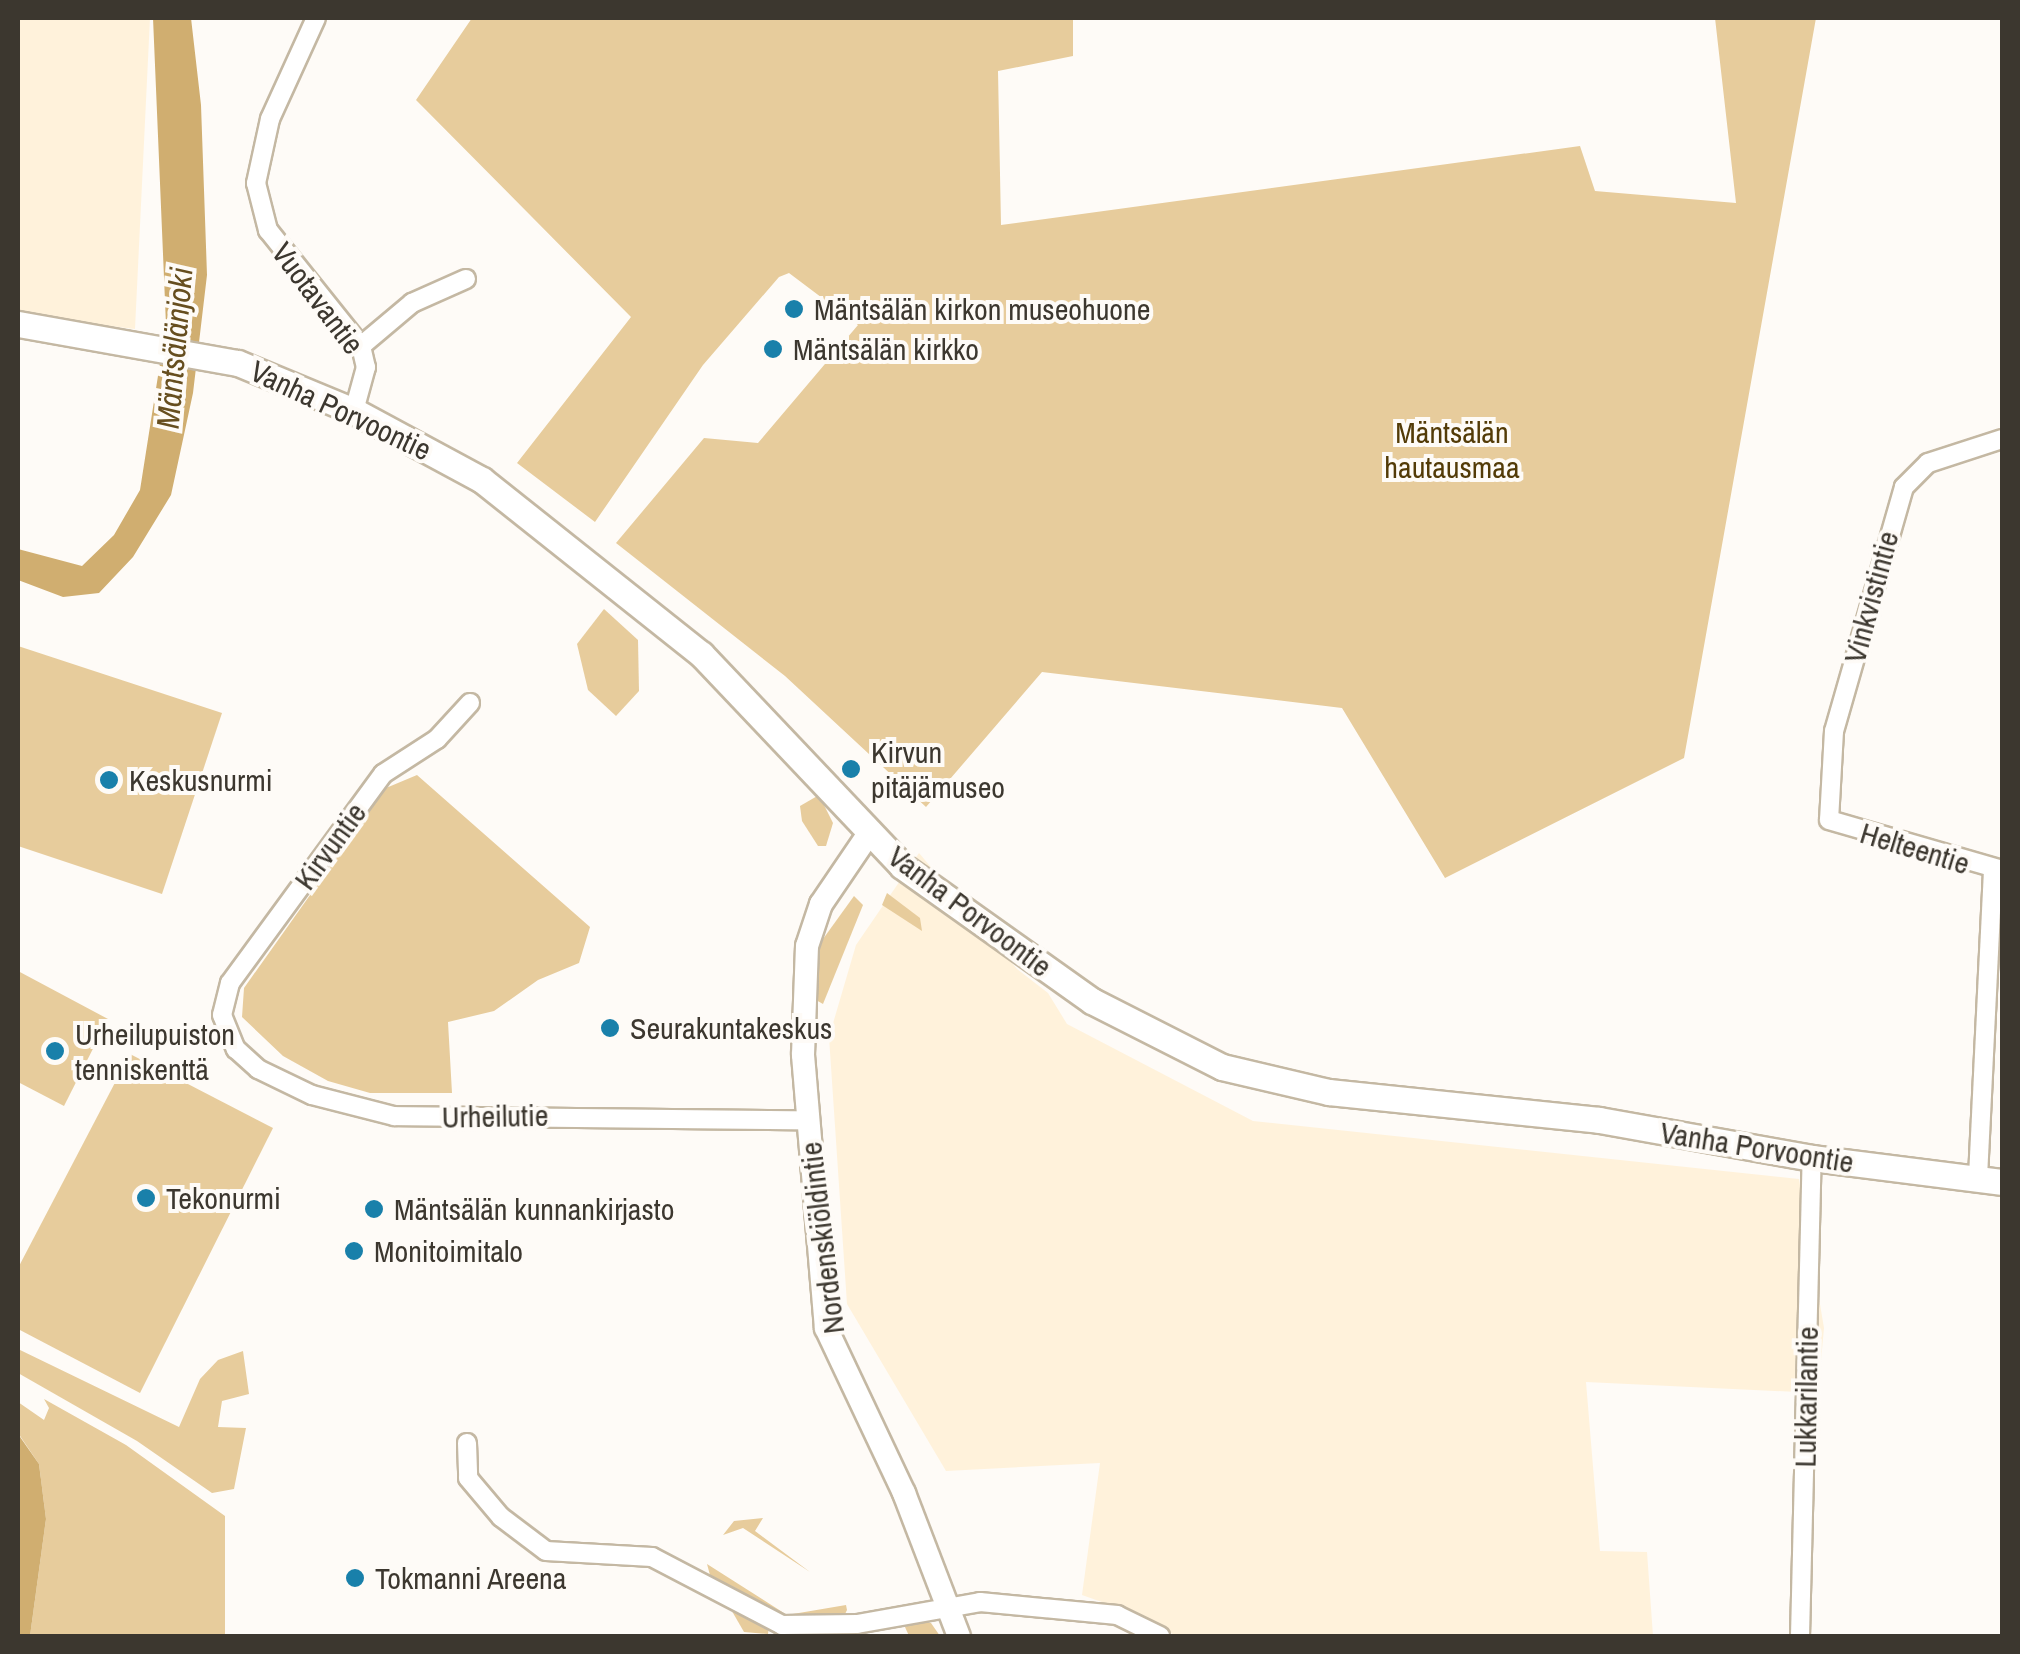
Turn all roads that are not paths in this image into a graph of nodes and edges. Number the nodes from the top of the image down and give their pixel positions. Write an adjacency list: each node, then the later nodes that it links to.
1 (316, 18): 4 (street, Vuotavantie)
2 (466, 278): 4 (street)
3 (18, 324): 5 (main road, Vanha Porvoontie)
4 (361, 346): 5 (street, Vuotavantie)
5 (354, 411): 9 (main road, Vanha Porvoontie)
6 (2002, 438): 8 (street, Vinkvistintie)
7 (470, 703): 11 (street, Kirvuntie)
8 (1829, 820): 10 (street, Helteentie)
9 (870, 832): 12 (street, Nordenskiöldintie); 13 (main road, Vanha Porvoontie)
10 (1998, 871): 14 (street)
11 (222, 1015): 12 (street, Urheilutie)
12 (807, 1120): 16 (street, Nordenskiöldintie)
13 (1812, 1158): 14 (main road, Vanha Porvoontie); 19 (street, Lukkarilantie)
14 (1990, 1180)
15 (467, 1443): 16 (street)
16 (948, 1606): 17 (street, Nordenskiöldintie); 18 (street)
17 (959, 1636)
18 (1160, 1636)
19 (1800, 1636)

